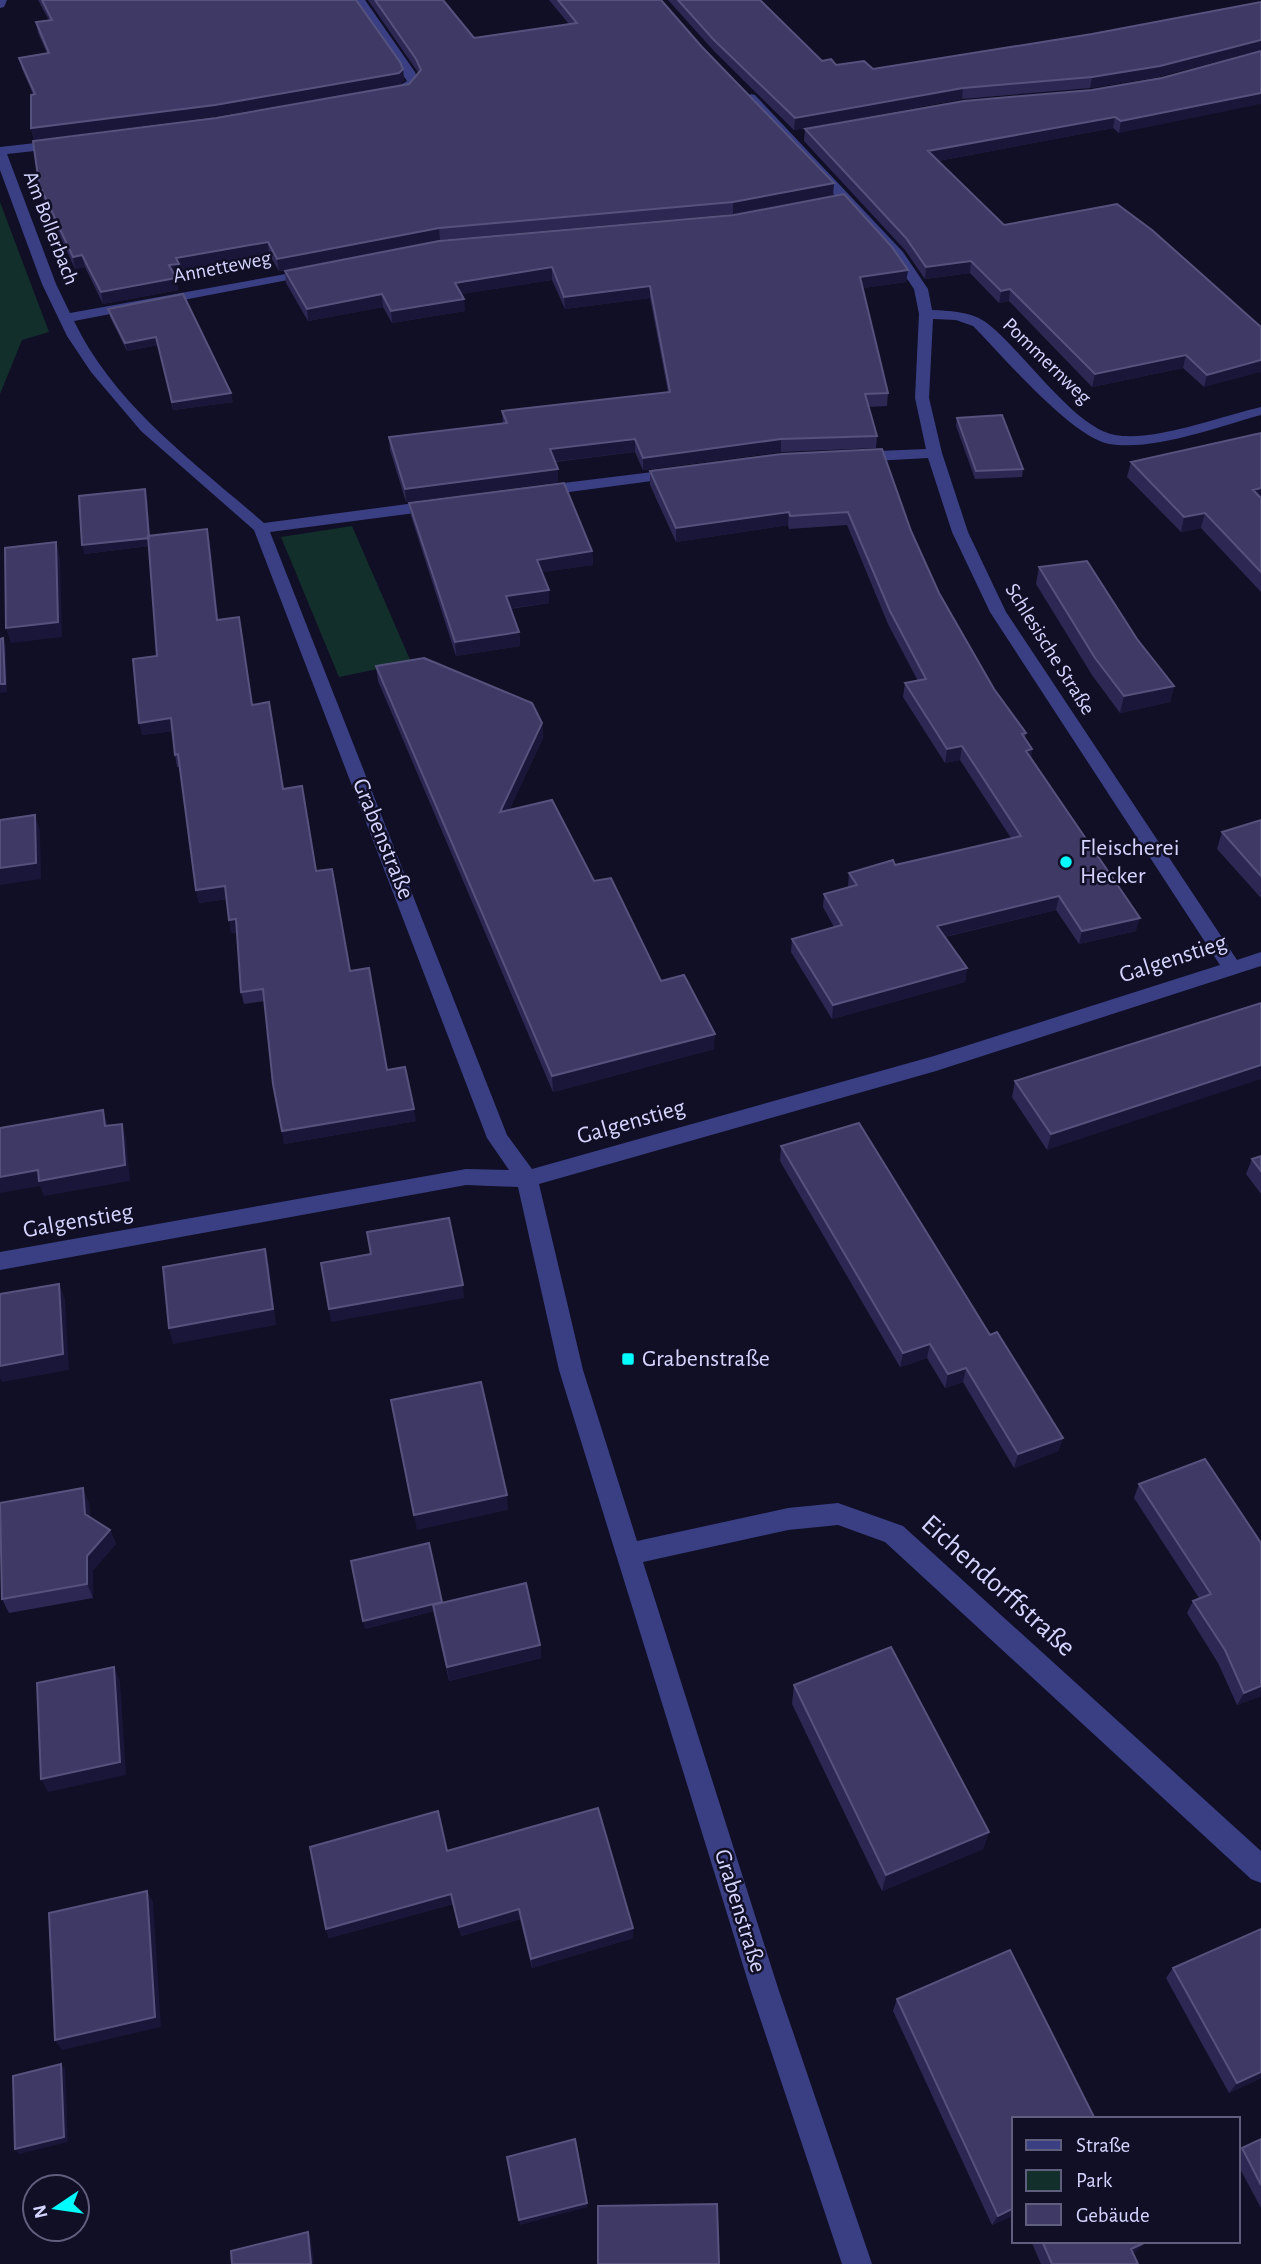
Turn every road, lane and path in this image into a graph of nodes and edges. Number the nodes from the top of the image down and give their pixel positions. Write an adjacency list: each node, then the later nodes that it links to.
1 (359, 0): 3 (street)
2 (735, 82): 7 (street, Schlesische Straße)
3 (372, 98)
4 (77, 142): 5 (street, Am Bollerbach)
5 (0, 152): 8 (street, Am Bollerbach)
6 (331, 268): 8 (street, Annetteweg)
7 (926, 314): 9 (street, Pommernweg); 10 (street, Schlesische Straße)
8 (65, 318): 15 (street, Grabenstraße)
9 (1261, 411)
10 (934, 453): 11 (street); 17 (street, Schlesische Straße)
11 (844, 457)
12 (687, 472): 13 (street)
13 (524, 493)
14 (458, 502): 15 (street)
15 (261, 528): 18 (street, Grabenstraße)
16 (1261, 959): 17 (street, Galgenstieg)
17 (1232, 968): 18 (street, Galgenstieg)
18 (527, 1179): 19 (street, Galgenstieg); 20 (street, Grabenstraße)
19 (0, 1261)
20 (630, 1554): 21 (street, Eichendorffstraße); 22 (street, Grabenstraße)
21 (1261, 1869)
22 (857, 2264)

